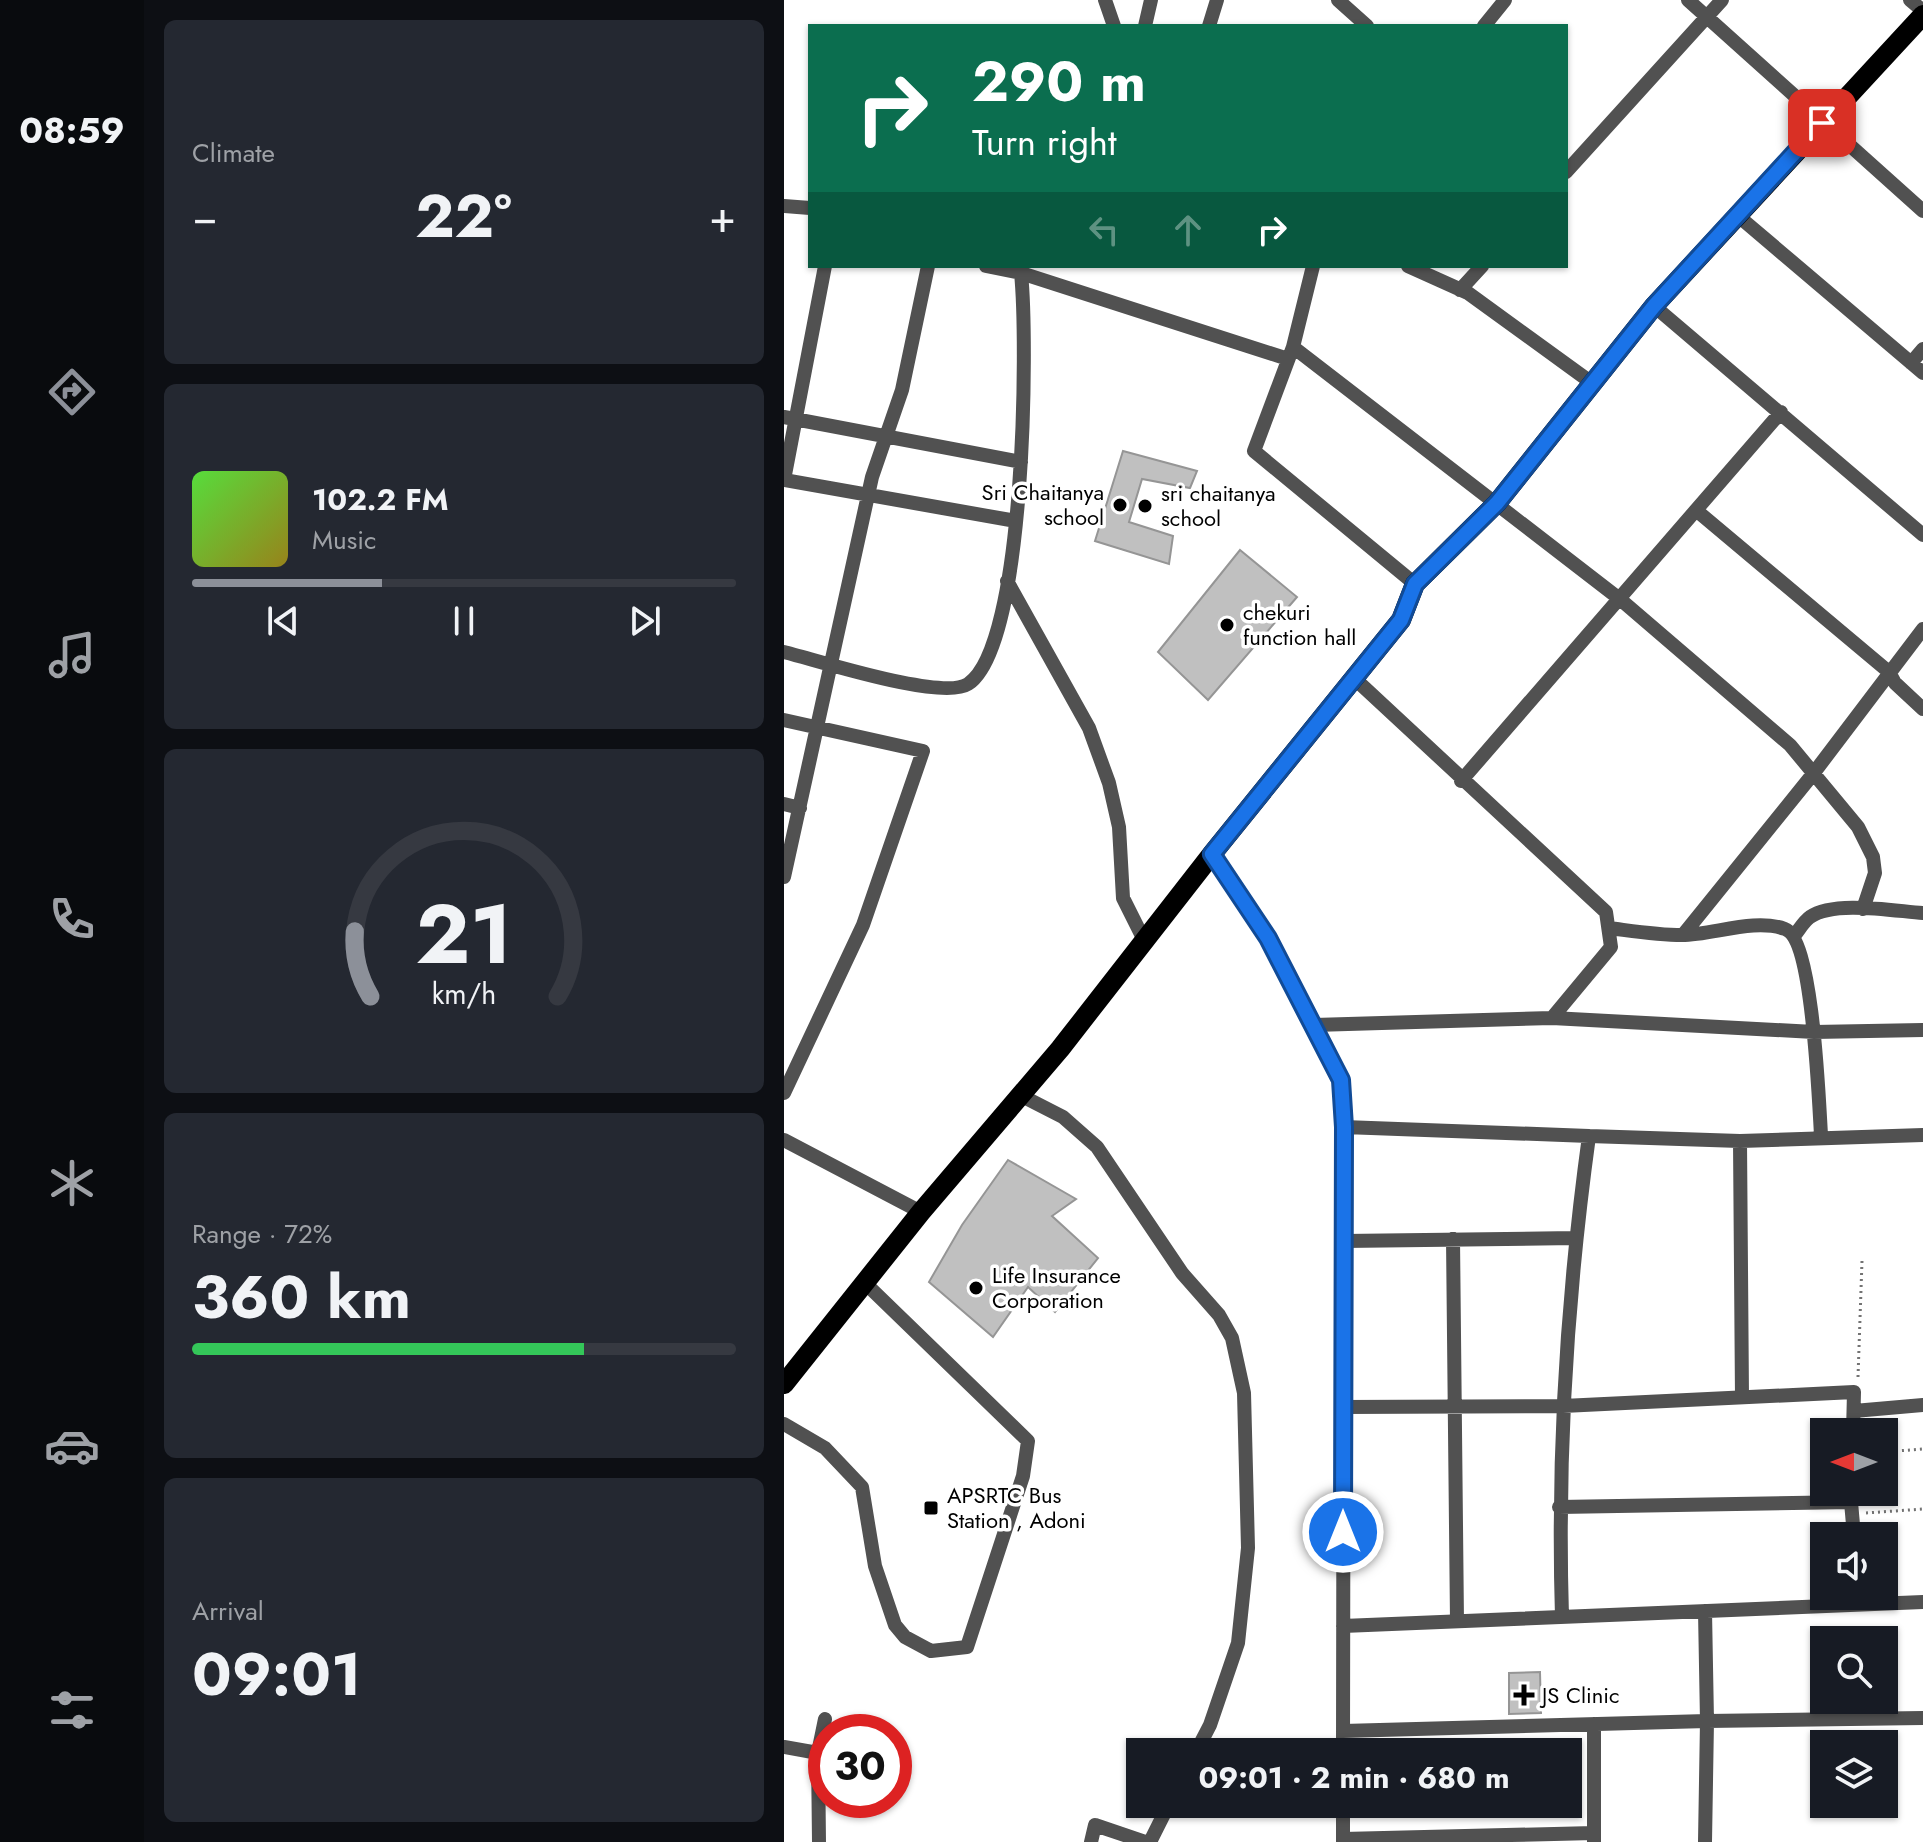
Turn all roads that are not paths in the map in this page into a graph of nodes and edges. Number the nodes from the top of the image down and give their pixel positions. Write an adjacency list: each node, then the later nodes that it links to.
1 (1105, 0): 11 (street)
2 (1151, 0): 12 (street)
3 (1217, 0): 13 (street)
4 (1338, 0): 14 (street)
5 (1505, 0): 15 (street)
6 (1688, 0): 10 (street)
7 (1722, 0): 10 (street)
8 (1910, 0): 9 (street)
9 (1923, 13): 16 (main road)
10 (1705, 17): 16 (street); 17 (street)
11 (1113, 24)
12 (1145, 24)
13 (1210, 24)
14 (1365, 24)
15 (1486, 24)
16 (1822, 123): 20 (street); 21 (main road)
17 (1568, 170)
18 (784, 206): 19 (street)
19 (808, 208)
20 (1923, 211)
21 (1737, 215): 30 (main road); 33 (street)
22 (825, 268): 36 (street)
23 (928, 268): 37 (street)
24 (996, 268): 28 (street)
25 (1312, 268): 32 (street)
26 (1412, 268): 29 (street)
27 (1480, 268): 29 (street)
28 (1021, 273): 32 (street); 38 (street)
29 (1460, 290): 34 (street)
30 (1654, 306): 34 (main road); 35 (street)
31 (1923, 349): 33 (street)
32 (1290, 353): 41 (street); 46 (street)
33 (1917, 368)
34 (1592, 383): 41 (main road)
35 (1781, 412): 42 (street); 44 (street)
36 (790, 419): 37 (street); 39 (street)
37 (885, 438): 38 (street); 40 (street)
38 (1021, 462): 43 (street)
39 (784, 480): 40 (street)
40 (867, 497): 43 (street); 50 (street)
41 (1497, 503): 46 (main road); 47 (street)
42 (1697, 511): 47 (street); 51 (street)
43 (1016, 521): 45 (street)
44 (1923, 535)
45 (1007, 581): 50 (street); 67 (street)
46 (1415, 584): 52 (main road)
47 (1621, 600): 56 (street); 57 (street)
48 (1923, 629): 51 (street)
49 (784, 652): 50 (street)
50 (831, 664): 55 (street)
51 (1889, 672): 53 (street); 56 (street)
52 (1354, 678): 57 (street); 60 (main road)
53 (1923, 709)
54 (784, 720): 55 (street)
55 (817, 728): 59 (street); 72 (street)
56 (1813, 774): 62 (street); 65 (street)
57 (1461, 781): 64 (street)
58 (784, 804): 59 (street)
59 (800, 808): 61 (street)
60 (1212, 854): 67 (main road); 69 (street)
61 (784, 877)
62 (1863, 909): 63 (street); 66 (street)
63 (1923, 913)
64 (1609, 928): 65 (street); 68 (street)
65 (1683, 935): 66 (street)
66 (1794, 936): 71 (street)
67 (1144, 940): 73 (main road)
68 (1552, 1018): 69 (street); 71 (street)
69 (1314, 1025): 74 (street)
70 (1923, 1030): 71 (street)
71 (1814, 1032): 75 (street)
72 (784, 1093)
73 (1020, 1095): 80 (main road); 107 (street)
74 (1344, 1127): 77 (street); 83 (street)
75 (1821, 1135): 76 (street); 79 (street)
76 (1923, 1135)
77 (1589, 1136): 79 (street); 81 (street)
78 (784, 1140): 80 (street)
79 (1740, 1141): 86 (street)
80 (921, 1212): 84 (main road)
81 (1575, 1238): 82 (street); 88 (street)
82 (1453, 1239): 83 (street); 90 (street)
83 (1344, 1241): 89 (street)
84 (865, 1283): 85 (main road); 93 (street)
85 (784, 1384)
86 (1742, 1397): 88 (street); 91 (street)
87 (1923, 1405): 91 (street)
88 (1563, 1406): 90 (street); 95 (street)
89 (1343, 1407): 90 (street); 102 (street)
90 (1457, 1407): 101 (street)
91 (1854, 1411): 92 (street)
92 (1854, 1418)
93 (784, 1424)
94 (1810, 1504): 95 (street)
95 (1559, 1507): 100 (street)
96 (1898, 1601): 97 (street)
97 (1923, 1602)
98 (1810, 1604): 99 (street)
99 (1705, 1611): 100 (street); 104 (street)
100 (1562, 1617): 101 (street)
101 (1457, 1621): 102 (street)
102 (1343, 1626): 106 (street)
103 (1923, 1718): 104 (street)
104 (1707, 1721): 105 (street); 119 (street)
105 (1594, 1724): 106 (street); 114 (street)
106 (1343, 1731): 108 (street)
107 (1203, 1738)
108 (1343, 1738)
109 (784, 1747): 110 (street)
110 (808, 1751)
111 (819, 1818): 116 (street)
112 (1161, 1818): 118 (street)
113 (1343, 1818): 115 (street)
114 (1594, 1838): 115 (street)
115 (1343, 1841)
116 (819, 1842)
117 (1091, 1842): 118 (street)
118 (1147, 1842)
119 (1705, 1842)

